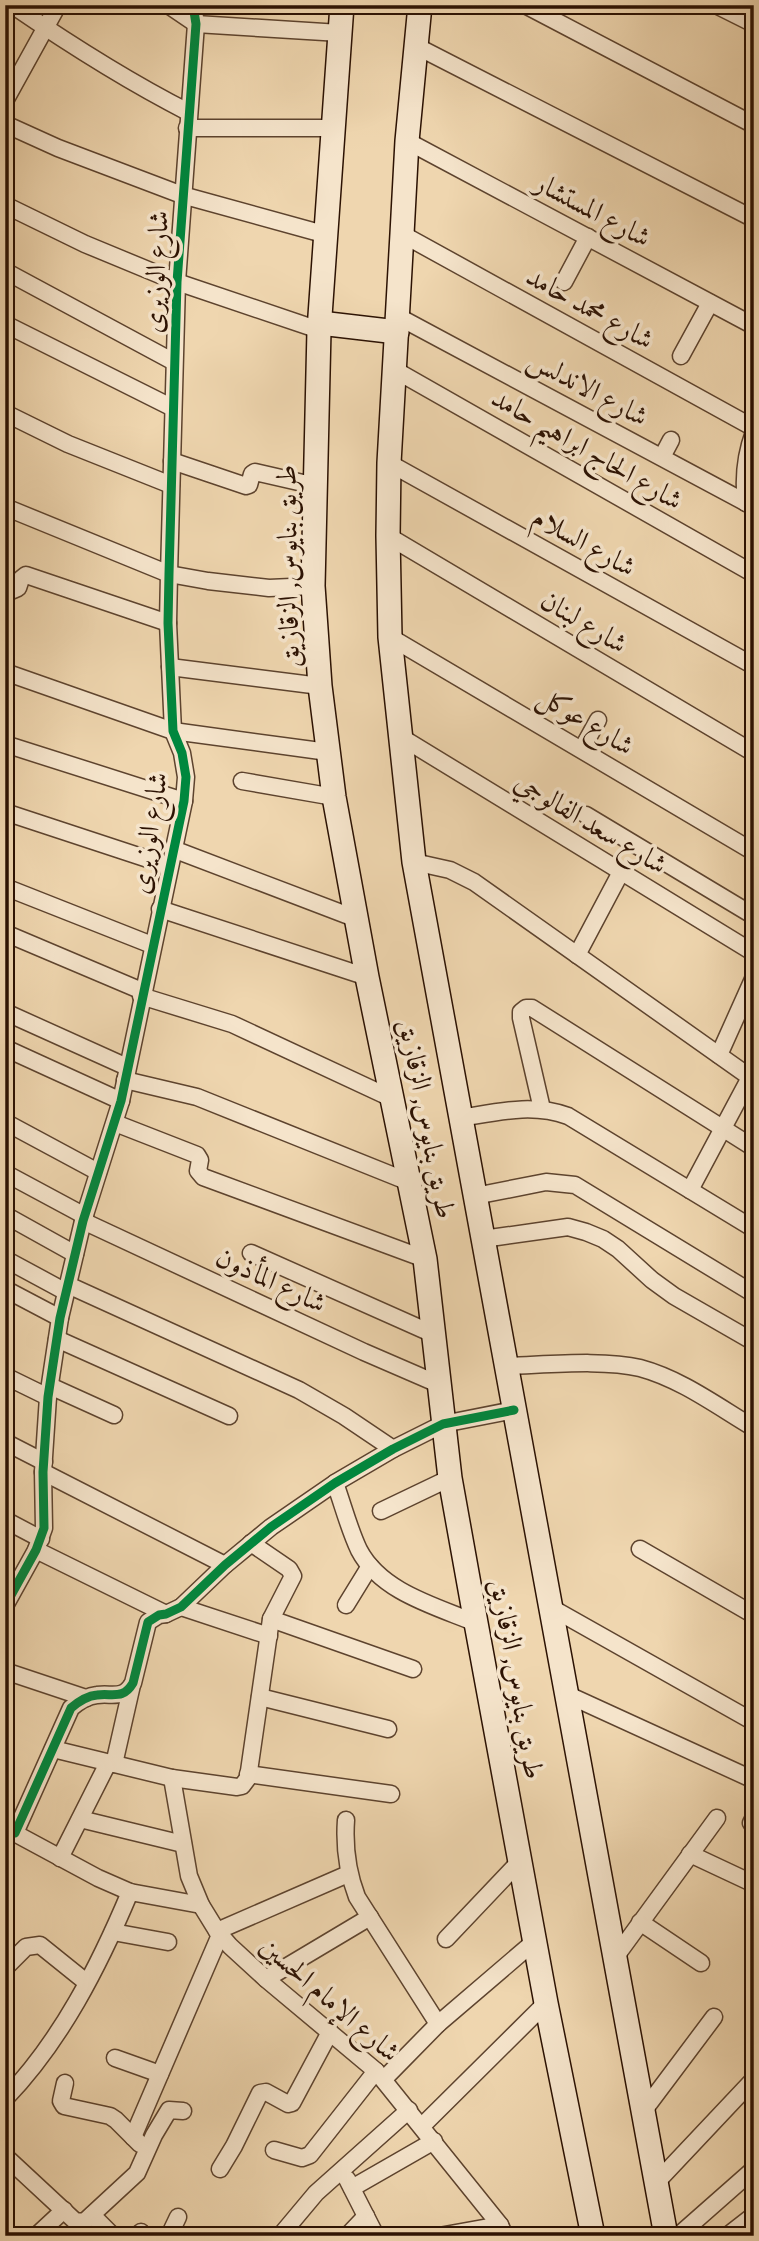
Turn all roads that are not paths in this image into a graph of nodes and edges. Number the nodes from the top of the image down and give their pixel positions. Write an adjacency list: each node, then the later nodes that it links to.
1 (12, 5): 11 (street)
2 (58, 5): 11 (street)
3 (168, 5): 9 (street)
4 (193, 5): 9 (street, شارع الوزيرى)
5 (342, 5): 12 (main road, طريق بنايوس, الزقازيق)
6 (420, 5): 13 (main road, طريق بنايوس, الزقازيق)
7 (525, 5): 17 (street)
8 (716, 5): 10 (street)
9 (197, 24): 12 (street); 15 (street, شارع الوزيرى)
10 (754, 24)
11 (44, 28): 14 (street); 15 (street)
12 (340, 33): 18 (main road, طريق بنايوس, الزقازيق)
13 (416, 46): 19 (main road, طريق بنايوس, الزقازيق); 22 (street)
14 (5, 101)
15 (188, 120): 18 (street); 20 (street, شارع الوزيرى)
16 (5, 124): 20 (street)
17 (754, 125)
18 (334, 128): 24 (main road, طريق بنايوس, الزقازيق)
19 (407, 141): 23 (main road, طريق بنايوس, الزقازيق); 25 (street, شارع المستشار)
20 (182, 195): 24 (street); 27 (street, شارع الوزيرى)
21 (5, 205): 27 (street)
22 (754, 219)
23 (402, 234): 31 (main road, طريق بنايوس, الزقازيق); 39 (street, شارع محمد حامد)
24 (327, 235): 32 (main road, طريق بنايوس, الزقازيق)
25 (588, 237): 28 (street); 29 (street, شارع المستشار)
26 (5, 271): 35 (street)
27 (177, 282): 32 (street); 35 (street, شارع الوزيرى)
28 (564, 282)
29 (710, 303): 33 (street, شارع المستشار); 34 (street)
30 (5, 324): 37 (street)
31 (397, 324): 32 (main road); 36 (main road, طريق بنايوس, الزقازيق); 41 (street, شارع الاندلس)
32 (320, 326): 45 (main road, طريق بنايوس, الزقازيق)
33 (754, 326)
34 (681, 356)
35 (174, 362): 37 (street, شارع الوزيرى)
36 (395, 370): 43 (main road, طريق بنايوس, الزقازيق); 50 (street, شارع الحاج ابراهيم حامد)
37 (173, 408): 42 (street, شارع الوزيرى)
38 (5, 413): 44 (street)
39 (754, 430): 46 (street)
40 (671, 440): 41 (street)
41 (662, 457): 46 (street, شارع الاندلس)
42 (172, 461): 44 (street, شارع الوزيرى); 45 (street)
43 (389, 463): 48 (main road, طريق بنايوس, الزقازيق); 55 (street, شارع السلام)
44 (171, 485): 49 (street, شارع الوزيرى)
45 (316, 486): 51 (main road, طريق بنايوس, الزقازيق)
46 (750, 505)
47 (5, 507): 49 (street)
48 (388, 536): 54 (main road, طريق بنايوس, الزقازيق); 65 (street, شارع لبنان)
49 (169, 574): 51 (street); 53 (street, شارع الوزيرى)
50 (754, 574)
51 (313, 586): 58 (main road, طريق بنايوس, الزقازيق)
52 (5, 590): 53 (street)
53 (168, 623): 56 (street, شارع الوزيرى)
54 (390, 637): 61 (main road, طريق بنايوس, الزقازيق); 63 (street, شارع عوكل)
55 (754, 666)
56 (170, 667): 58 (street); 60 (street, شارع الوزيرى)
57 (5, 672): 60 (street)
58 (320, 687): 64 (main road, طريق بنايوس, الزقازيق)
59 (598, 720): 63 (street)
60 (173, 731): 64 (street); 68 (street, شارع الوزيرى)
61 (401, 737): 73 (main road, طريق بنايوس, الزقازيق); 75 (street, شارع سعد الفالوجي)
62 (5, 744): 68 (street)
63 (582, 749): 72 (street, شارع عوكل)
64 (328, 752): 67 (main road, طريق بنايوس, الزقازيق)
65 (754, 753)
66 (242, 781): 67 (street)
67 (334, 797): 79 (main road, طريق بنايوس, الزقازيق)
68 (184, 801): 71 (street, شارع الوزيرى)
69 (5, 811): 74 (street)
70 (586, 815): 78 (street)
71 (173, 849): 74 (street, شارع الوزيرى); 79 (street)
72 (754, 852)
73 (414, 862): 83 (street); 95 (main road, طريق بنايوس, الزقازيق)
74 (169, 866): 77 (street, شارع الوزيرى)
75 (621, 872): 82 (street, شارع سعد الفالوجي); 83 (street)
76 (5, 887): 81 (street)
77 (160, 909): 81 (street, شارع الوزيرى); 84 (street)
78 (754, 916)
79 (357, 919): 84 (main road, طريق بنايوس, الزقازيق)
80 (5, 933): 86 (street)
81 (152, 944): 86 (street, شارع الوزيرى)
82 (754, 953)
83 (578, 955): 89 (street)
84 (367, 977): 92 (main road, طريق بنايوس, الزقازيق)
85 (754, 977): 89 (street)
86 (142, 994): 90 (street, شارع الوزيرى); 92 (street)
87 (5, 1012): 90 (street)
88 (5, 1048): 93 (street)
89 (719, 1055): 91 (street)
90 (126, 1074): 93 (street, شارع الوزيرى); 102 (street)
91 (753, 1076): 98 (street)
92 (393, 1099): 102 (main road, طريق بنايوس, الزقازيق)
93 (121, 1101): 97 (street, شارع الوزيرى)
94 (542, 1109): 95 (street); 98 (street); 103 (street)
95 (461, 1118): 104 (main road, طريق بنايوس, الزقازيق)
96 (5, 1122): 100 (street)
97 (115, 1123): 100 (street, شارع الوزيرى); 112 (street)
98 (723, 1129): 99 (street); 103 (street)
99 (754, 1148)
100 (98, 1172): 106 (street, شارع الوزيرى)
101 (5, 1173): 106 (street, شارع المأذون)
102 (409, 1182): 112 (main road, طريق بنايوس, الزقازيق)
103 (690, 1190): 107 (street)
104 (475, 1196): 108 (main road, طريق بنايوس, الزقازيق); 115 (street)
105 (5, 1215): 110 (street)
106 (84, 1218): 110 (street, شارع الوزيرى); 122 (street, شارع المأذون)
107 (754, 1229)
108 (483, 1238): 119 (street); 120 (main road, طريق بنايوس, الزقازيق)
109 (251, 1253): 117 (street)
110 (75, 1254): 114 (street, شارع الوزيرى)
111 (5, 1259): 114 (street)
112 (425, 1259): 117 (main road, طريق بنايوس, الزقازيق)
113 (5, 1289): 116 (street)
114 (67, 1289): 116 (street, شارع الوزيرى); 130 (street)
115 (754, 1294)
116 (60, 1318): 118 (street, شارع الوزيرى)
117 (433, 1334): 122 (main road, طريق بنايوس, الزقازيق)
118 (57, 1339): 123 (street, شارع الوزيرى); 126 (street)
119 (754, 1342)
120 (506, 1366): 124 (main road, طريق بنايوس, الزقازيق); 128 (street)
121 (5, 1376): 123 (street)
122 (438, 1384): 127 (main road, طريق بنايوس, الزقازيق)
123 (49, 1392): 125 (street); 131 (street, شارع الوزيرى)
124 (514, 1410): 127 (street); 143 (main road, طريق بنايوس, الزقازيق)
125 (114, 1415)
126 (229, 1416)
127 (443, 1424): 130 (street); 132 (main road, طريق بنايوس, الزقازيق)
128 (754, 1428)
129 (5, 1442): 131 (street)
130 (393, 1449): 133 (street)
131 (43, 1467): 136 (street, شارع الوزيرى); 139 (street)
132 (450, 1478): 134 (street); 146 (main road, طريق بنايوس, الزقازيق)
133 (335, 1483): 137 (street); 140 (street)
134 (381, 1511)
135 (5, 1520): 136 (street)
136 (39, 1544): 141 (street, شارع الوزيرى); 144 (street)
137 (251, 1544): 139 (street); 147 (street)
138 (640, 1549): 145 (street)
139 (225, 1566): 144 (street)
140 (370, 1566): 142 (street); 146 (street)
141 (7, 1599)
142 (346, 1605)
143 (550, 1607): 151 (main road, طريق بنايوس, الزقازيق); 154 (street)
144 (174, 1610): 147 (street); 150 (street)
145 (754, 1615)
146 (476, 1623): 169 (main road, طريق بنايوس, الزقازيق)
147 (270, 1628): 148 (street); 152 (street)
148 (413, 1669)
149 (5, 1671): 153 (street)
150 (133, 1683): 153 (street); 157 (street)
151 (566, 1694): 160 (street); 181 (main road, طريق بنايوس, الزقازيق)
152 (260, 1697): 155 (street); 158 (street)
153 (86, 1698): 156 (street)
154 (754, 1722)
155 (388, 1729)
156 (53, 1749): 157 (street); 165 (street)
157 (111, 1763): 159 (street); 163 (street)
158 (248, 1774): 159 (street); 161 (street)
159 (172, 1778): 166 (street, شارع الإمام الحسين)
160 (754, 1780)
161 (391, 1794)
162 (717, 1818): 167 (street)
163 (80, 1819): 166 (street); 168 (street)
164 (346, 1820): 170 (street)
165 (10, 1830): 168 (street)
166 (183, 1844): 173 (street, شارع الإمام الحسين)
167 (690, 1854): 171 (street); 175 (street)
168 (61, 1858): 172 (street)
169 (520, 1861): 178 (street); 179 (main road, طريق بنايوس, الزقازيق)
170 (348, 1874): 174 (street); 177 (street)
171 (754, 1884)
172 (130, 1892): 173 (street); 176 (street)
173 (201, 1905): 177 (street, شارع الإمام الحسين)
174 (370, 1917): 184 (street); 188 (street)
175 (640, 1922): 181 (street); 182 (street)
176 (113, 1932): 180 (street); 185 (street)
177 (219, 1933): 184 (street, شارع الإمام الحسين); 191 (street)
178 (446, 1939)
179 (535, 1941): 186 (main road, طريق بنايوس, الزقازيق); 188 (street)
180 (168, 1942)
181 (614, 1959): 198 (main road, طريق بنايوس, الزقازيق)
182 (701, 1963)
183 (5, 1968): 185 (street)
184 (266, 1979): 189 (street, شارع الإمام الحسين)
185 (86, 1982): 195 (street)
186 (546, 2003): 199 (street); 225 (main road, طريق بنايوس, الزقازيق)
187 (714, 2017): 198 (street)
188 (438, 2024): 192 (street)
189 (330, 2032): 192 (street, شارع الإمام الحسين); 206 (street)
190 (115, 2058): 191 (street)
191 (160, 2074): 200 (street)
192 (380, 2075): 196 (street, شارع الإمام الحسين); 202 (street)
193 (754, 2080): 208 (street)
194 (65, 2083): 200 (street)
195 (5, 2099)
196 (409, 2110): 199 (street, شارع الإمام الحسين); 205 (street)
197 (183, 2111): 203 (street)
198 (642, 2113): 208 (main road, طريق بنايوس, الزقازيق)
199 (422, 2126): 201 (street, شارع الإمام الحسين)
200 (133, 2137): 203 (street)
201 (434, 2141): 209 (street); 216 (street, شارع الإمام الحسين)
202 (274, 2150)
203 (146, 2151): 214 (street)
204 (5, 2156): 210 (street)
205 (342, 2168): 209 (street); 221 (street)
206 (220, 2169)
207 (754, 2169): 227 (street)
208 (655, 2184): 226 (main road, طريق بنايوس, الزقازيق)
209 (352, 2188): 213 (street)
210 (64, 2210): 214 (street); 215 (street)
211 (754, 2215): 228 (street)
212 (178, 2217): 220 (street)
213 (366, 2217): 222 (street); 223 (street)
214 (88, 2218): 219 (street)
215 (54, 2230): 218 (street)
216 (503, 2231): 217 (street)
217 (478, 2233): 224 (street)
218 (36, 2236)
219 (113, 2236)
220 (169, 2236)
221 (280, 2236)
222 (347, 2236)
223 (376, 2236)
224 (439, 2236)
225 (593, 2236)
226 (666, 2236)
227 (678, 2236)
228 (727, 2236)

